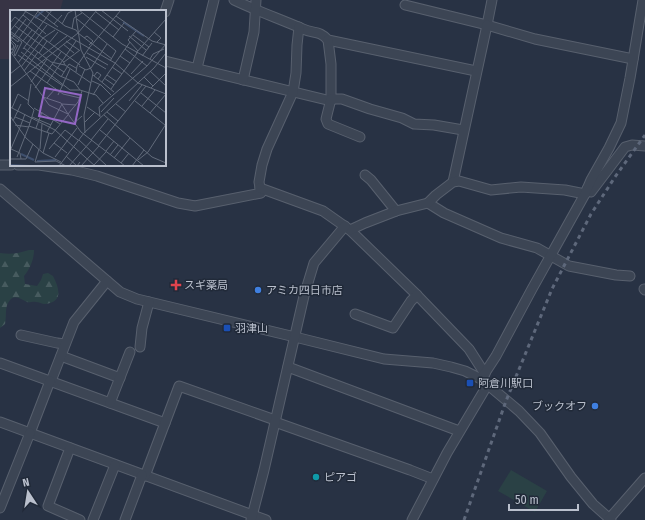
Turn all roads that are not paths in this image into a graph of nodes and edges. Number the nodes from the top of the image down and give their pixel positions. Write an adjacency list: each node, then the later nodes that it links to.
1 (169, 0): 8 (street)
2 (214, 0): 15 (street)
3 (234, 0): 9 (street)
4 (256, 0): 9 (street)
5 (492, 0): 10 (street)
6 (643, 0): 13 (street)
7 (406, 5): 10 (street)
8 (166, 10)
9 (255, 10): 11 (street); 17 (street)
10 (486, 25): 13 (street); 16 (street)
11 (299, 27): 12 (street); 18 (street)
12 (328, 40): 16 (street); 19 (street)
13 (633, 59): 31 (street)
14 (166, 61): 15 (street)
15 (196, 68): 17 (street)
16 (476, 71): 20 (street)
17 (243, 80): 18 (street)
18 (293, 92): 19 (street); 30 (street)
19 (331, 100): 20 (street); 21 (street)
20 (463, 130): 28 (street)
21 (360, 137)
22 (645, 146): 31 (street)
23 (0, 164): 24 (street)
24 (10, 165)
25 (55, 166): 26 (street)
26 (72, 167): 30 (street)
27 (365, 175): 33 (street)
28 (453, 182): 31 (street); 32 (street)
29 (0, 188): 37 (street)
30 (260, 188): 34 (street)
31 (586, 191): 35 (street)
32 (428, 202): 33 (street); 35 (street)
33 (396, 211): 34 (street)
34 (347, 228): 38 (street); 42 (street)
35 (550, 255): 36 (street); 50 (street)
36 (630, 276)
37 (107, 281): 39 (street); 43 (street)
38 (417, 295): 40 (street); 50 (street)
39 (149, 302): 42 (street); 44 (street)
40 (355, 314)
41 (21, 335): 43 (street)
42 (295, 337): 48 (street); 50 (street)
43 (65, 344): 46 (street)
44 (140, 348)
45 (130, 352): 49 (street)
46 (61, 356): 49 (street); 51 (street)
47 (0, 363): 51 (street)
48 (288, 367): 53 (street); 56 (street)
49 (120, 378): 52 (street)
50 (485, 379): 56 (street); 70 (street)
51 (50, 381): 52 (street); 57 (street)
52 (110, 403): 55 (street)
53 (275, 421): 55 (street); 62 (street); 64 (street)
54 (0, 422): 57 (street)
55 (165, 423): 60 (street)
56 (459, 431): 62 (street)
57 (30, 433): 58 (street); 63 (street)
58 (70, 448): 59 (street); 66 (street)
59 (115, 465): 60 (street); 67 (street)
60 (144, 476): 64 (street); 65 (street)
61 (645, 478): 70 (street)
62 (433, 479): 69 (street)
63 (0, 508)
64 (252, 518): 68 (street)
65 (129, 519)
66 (80, 520)
67 (93, 520)
68 (266, 520)
69 (412, 520)
70 (610, 520)

